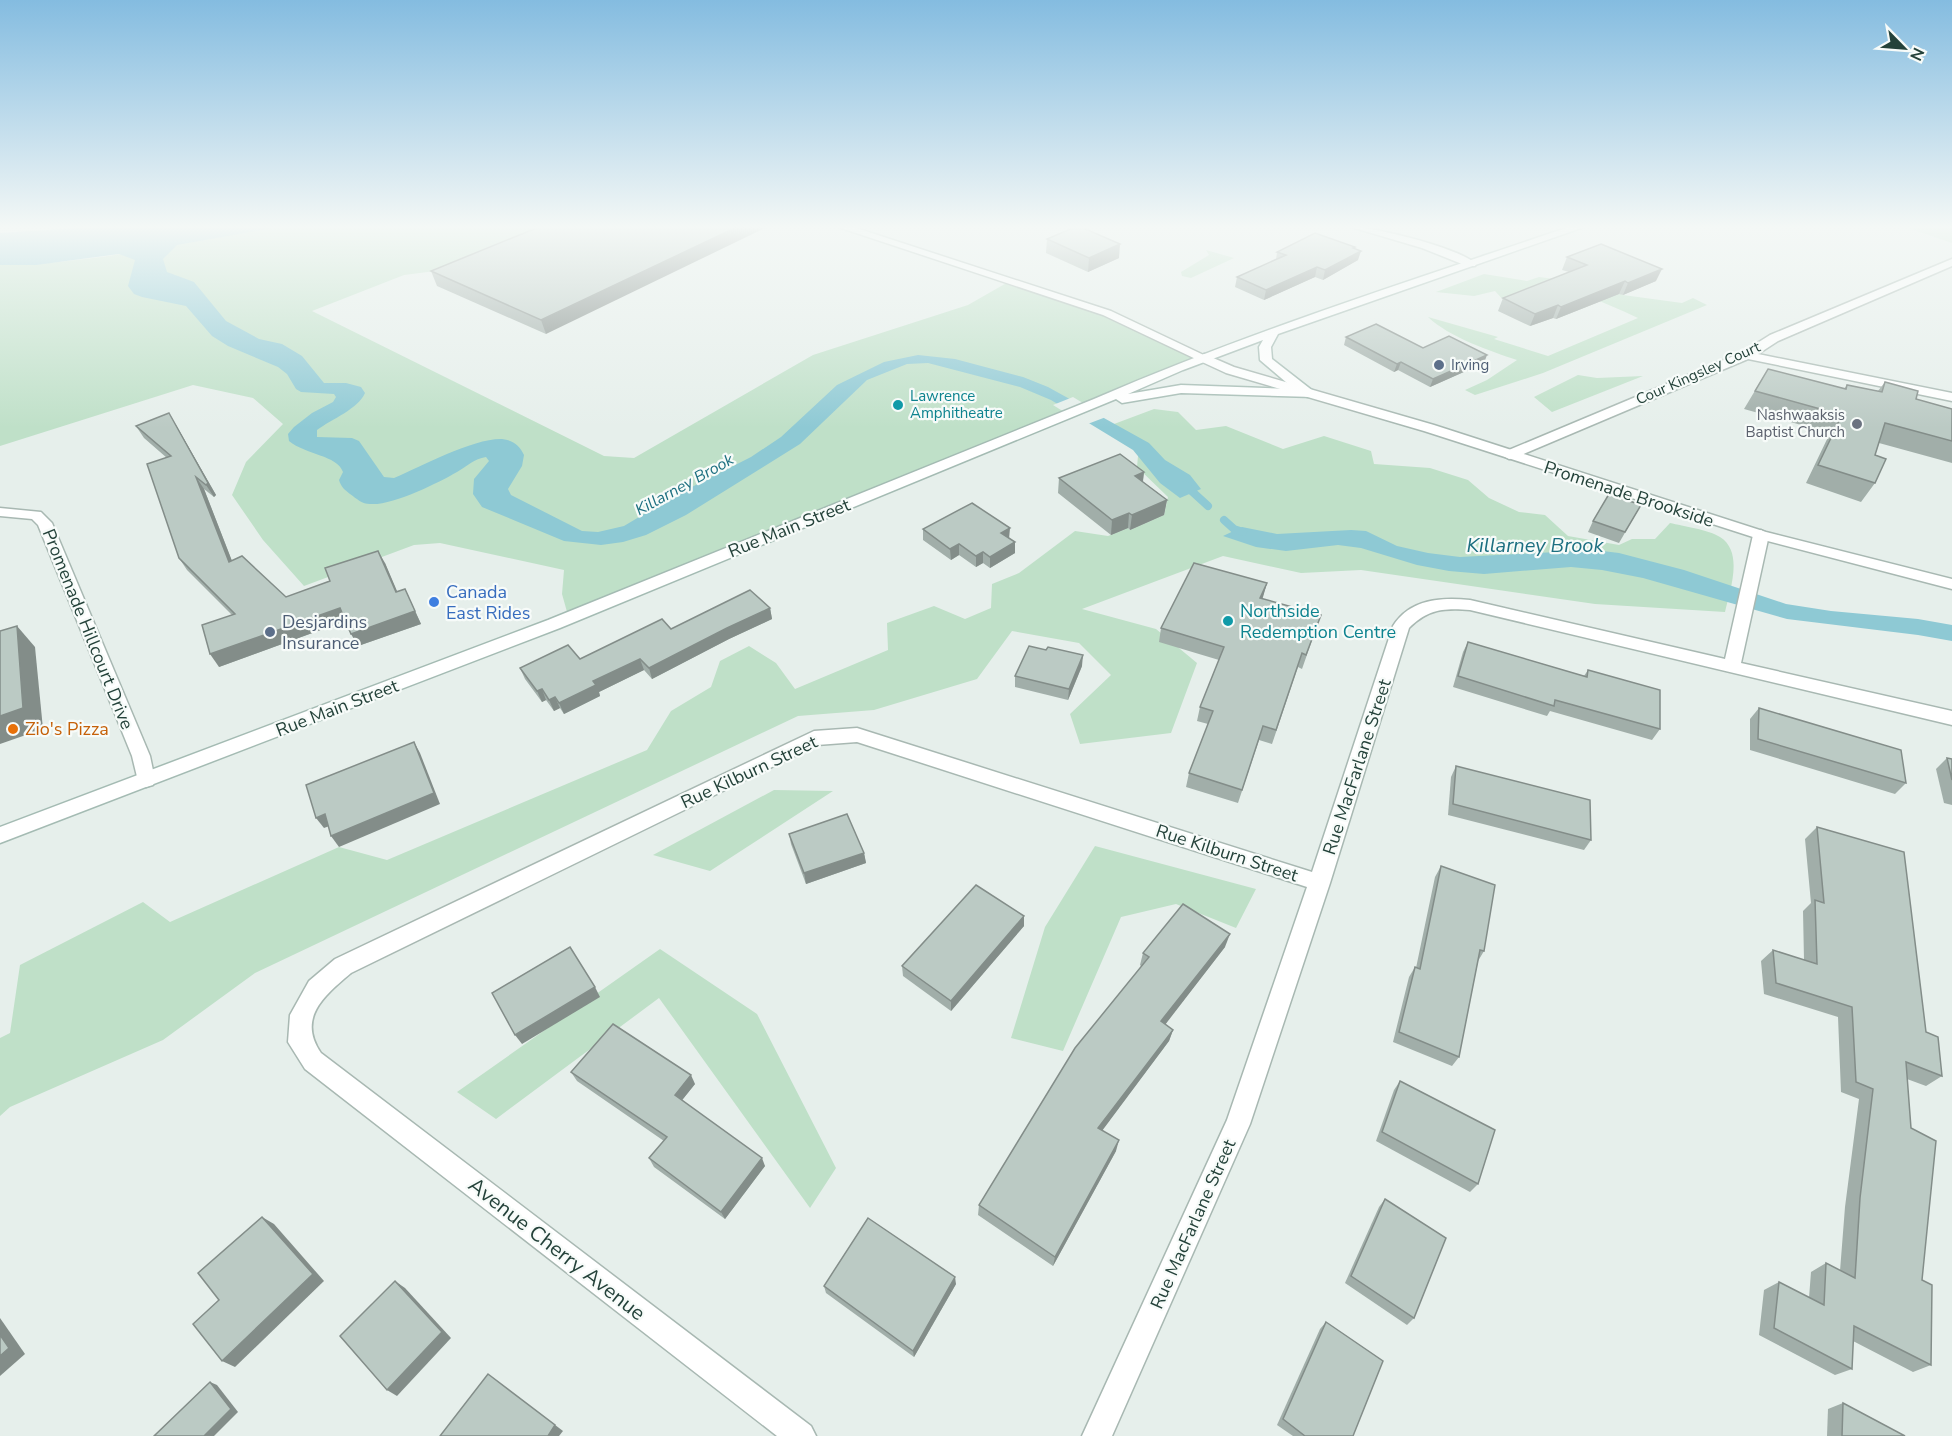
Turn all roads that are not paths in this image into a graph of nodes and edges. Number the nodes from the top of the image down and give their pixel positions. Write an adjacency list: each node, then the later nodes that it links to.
1 (1049, 294): 6 (street)
2 (1384, 294): 4 (street, Rue Main Street)
3 (1877, 294): 5 (street, Cour Kingsley Court)
4 (1273, 332): 6 (street, Rue Main Street); 7 (street)
5 (1747, 355): 8 (street); 10 (street, Cour Kingsley Court)
6 (1204, 358): 7 (street); 9 (street, Rue Main Street)
7 (1308, 394): 9 (street); 10 (street, Promenade Brookside)
8 (1952, 397)
9 (1099, 402): 16 (street, Rue Main Street)
10 (1509, 455): 12 (street, Promenade Brookside)
11 (0, 512): 16 (street, Promenade Hillcourt Drive)
12 (1761, 536): 13 (street, Promenade Brookside); 14 (street)
13 (1952, 584)
14 (1732, 666): 15 (street, Rue MacFarlane Street); 18 (street, Rue MacFarlane Street)
15 (1952, 718)
16 (146, 780): 17 (street, Rue Main Street)
17 (0, 835)
18 (1320, 883): 19 (street, Rue Kilburn Street); 21 (street, Rue MacFarlane Street)
19 (314, 1061): 20 (street, Avenue Cherry Avenue)
20 (801, 1436)
21 (1097, 1436)

